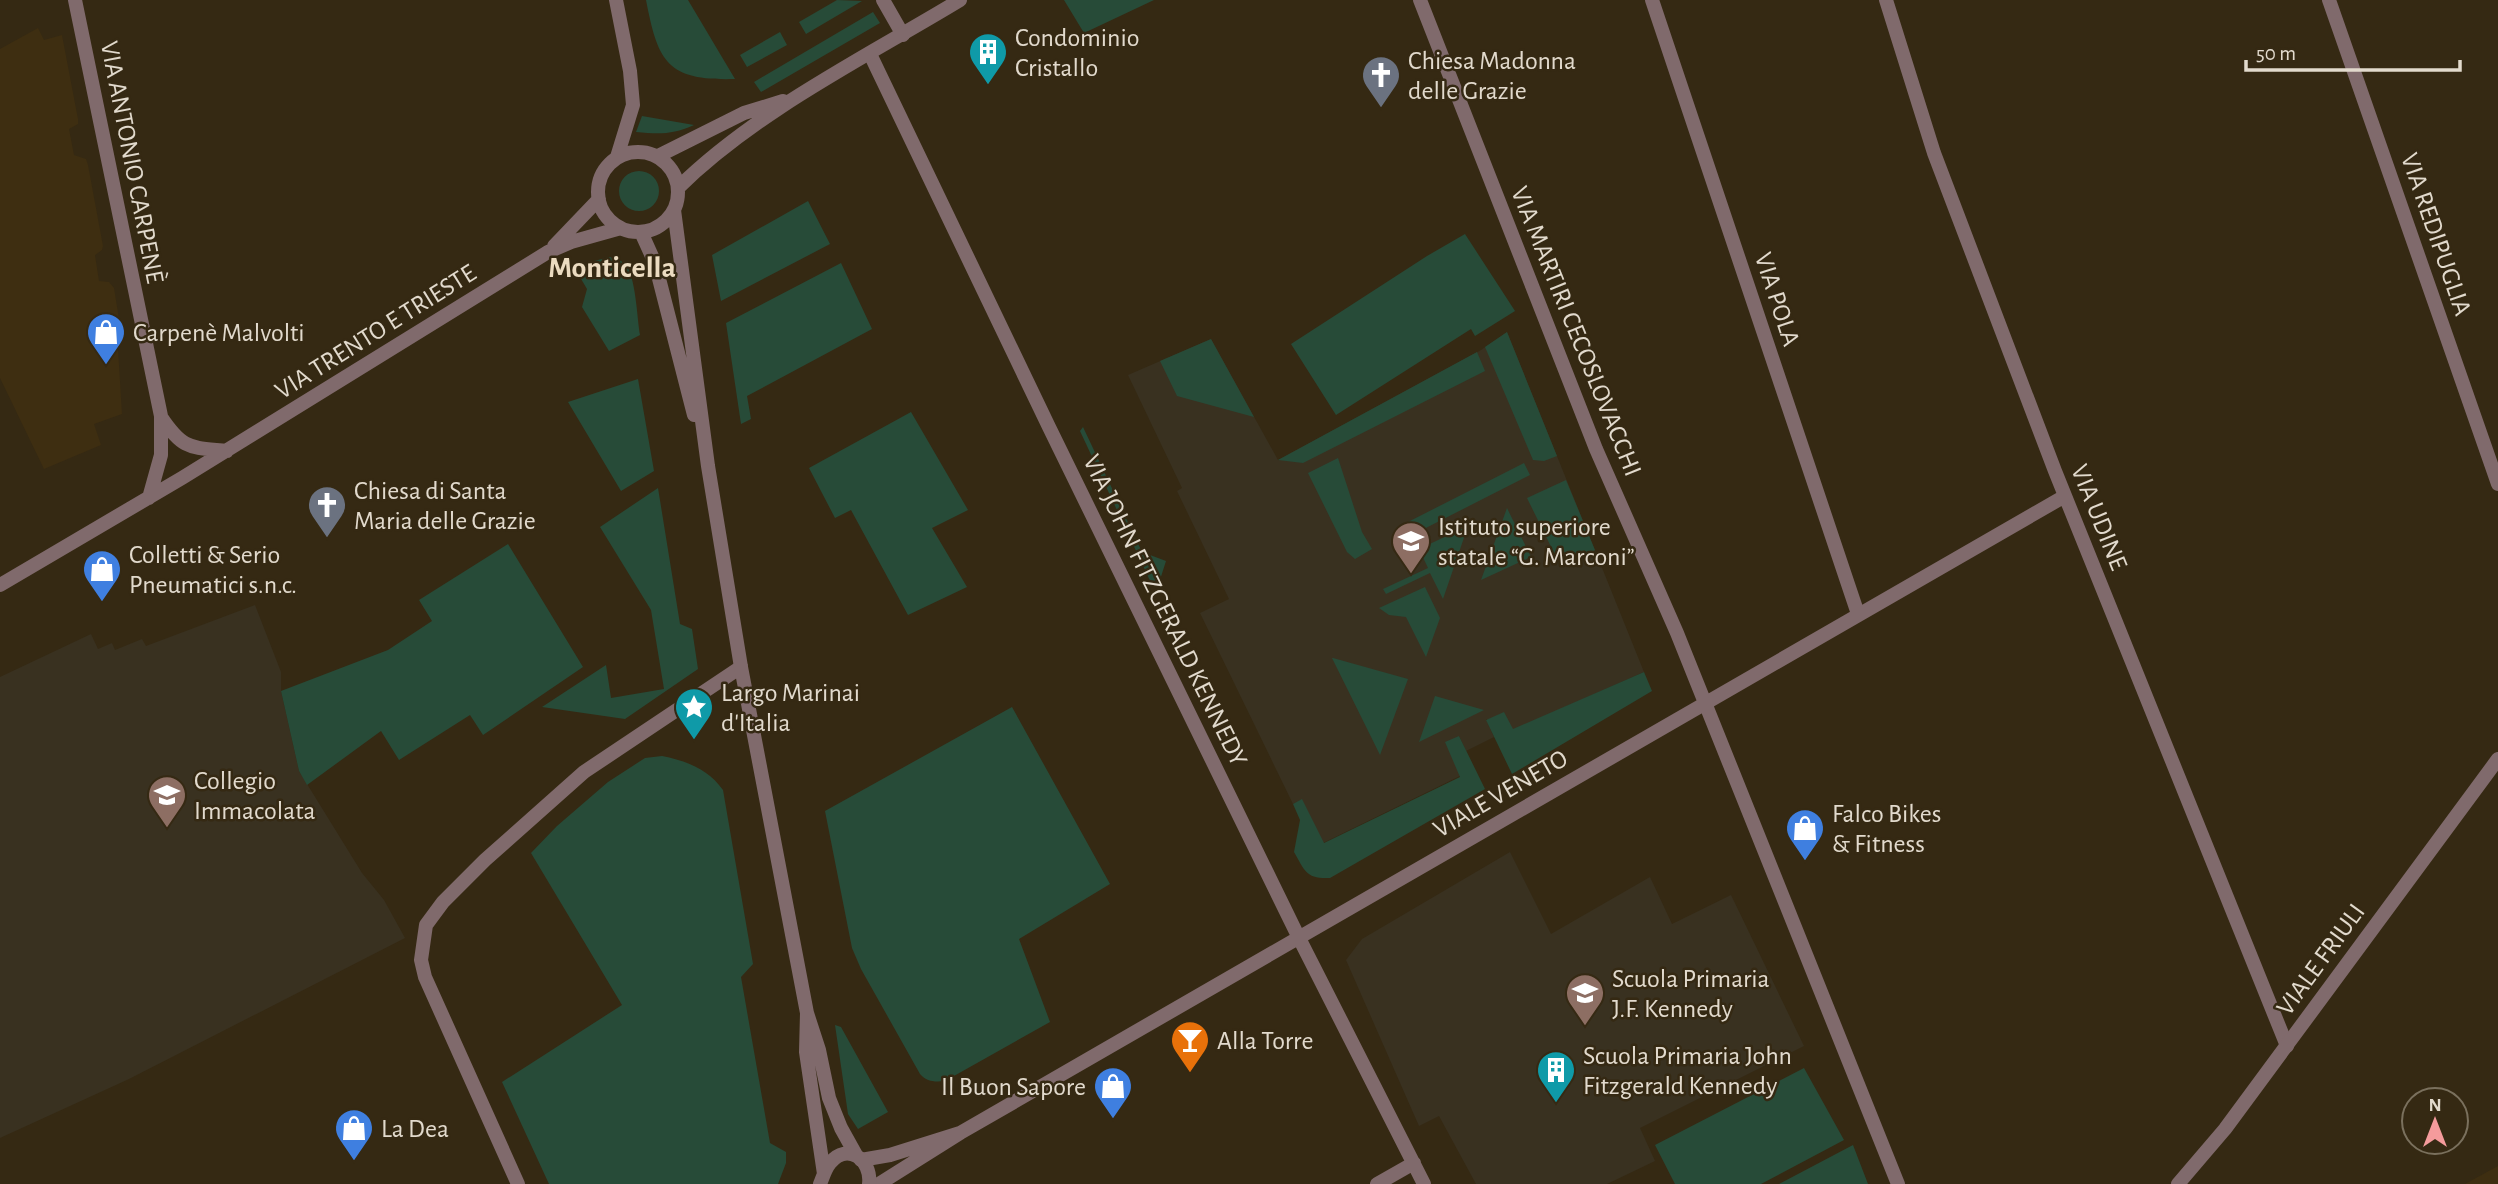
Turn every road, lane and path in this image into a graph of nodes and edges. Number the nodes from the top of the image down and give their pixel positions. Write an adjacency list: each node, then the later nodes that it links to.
1 (75, 0): 20 (street, VIA ANTONIO CARPENÈ)
2 (616, 0): 13 (street, VIA TRENTO E TRIESTE)
3 (883, 0): 9 (street)
4 (960, 0): 9 (street)
5 (1420, 0): 29 (street, VIA MARTIRI CECOSLOVACCHI)
6 (1652, 0): 27 (street, VIA POLA)
7 (1886, 0): 24 (street, VIA UDINE)
8 (2329, 0): 23 (street, VIA REDIPUGLIA)
9 (903, 35): 10 (street)
10 (870, 54): 11 (street); 31 (street, VIA JOHN FITZGERALD KENNEDY)
11 (794, 98): 12 (street); 14 (street)
12 (657, 156): 13 (street); 14 (street)
13 (617, 157): 15 (street, VIA TRENTO E TRIESTE)
14 (678, 188): 16 (street)
15 (599, 199): 17 (street); 19 (street, VIA TRENTO E TRIESTE)
16 (674, 210): 18 (street); 22 (street)
17 (621, 228): 18 (street, VIA TRENTO E TRIESTE); 19 (street, VIA TRENTO E TRIESTE)
18 (641, 232): 22 (street)
19 (548, 252): 21 (street, VIA TRENTO E TRIESTE)
20 (161, 416): 21 (street); 25 (street, VIA ANTONIO CARPENÈ)
21 (227, 451): 25 (street, VIA TRENTO E TRIESTE)
22 (708, 466): 28 (street)
23 (2498, 484)
24 (2065, 496): 27 (street, VIALE VENETO); 33 (street, VIA UDINE)
25 (149, 498): 26 (street, VIA TRENTO E TRIESTE)
26 (0, 585)
27 (1858, 614): 29 (street, VIALE VENETO)
28 (741, 667): 32 (street); 38 (street)
29 (1704, 705): 31 (street, VIALE VENETO); 43 (street, VIA MARTIRI CECOSLOVACCHI)
30 (2498, 759): 33 (street, VIALE FRIULI)
31 (1298, 936): 34 (street, VIALE VENETO); 36 (street, VIA JOHN FITZGERALD KENNEDY)
32 (807, 1013): 35 (street); 37 (street)
33 (2287, 1046): 44 (street, VIALE FRIULI)
34 (960, 1133): 35 (street); 40 (street)
35 (859, 1157): 37 (street); 39 (street)
36 (1414, 1163): 41 (street); 42 (street, VIA JOHN FITZGERALD KENNEDY)
37 (822, 1179)
38 (518, 1184)
39 (869, 1184)
40 (879, 1184)
41 (1377, 1184)
42 (1424, 1184)
43 (1898, 1184)
44 (2178, 1184)

